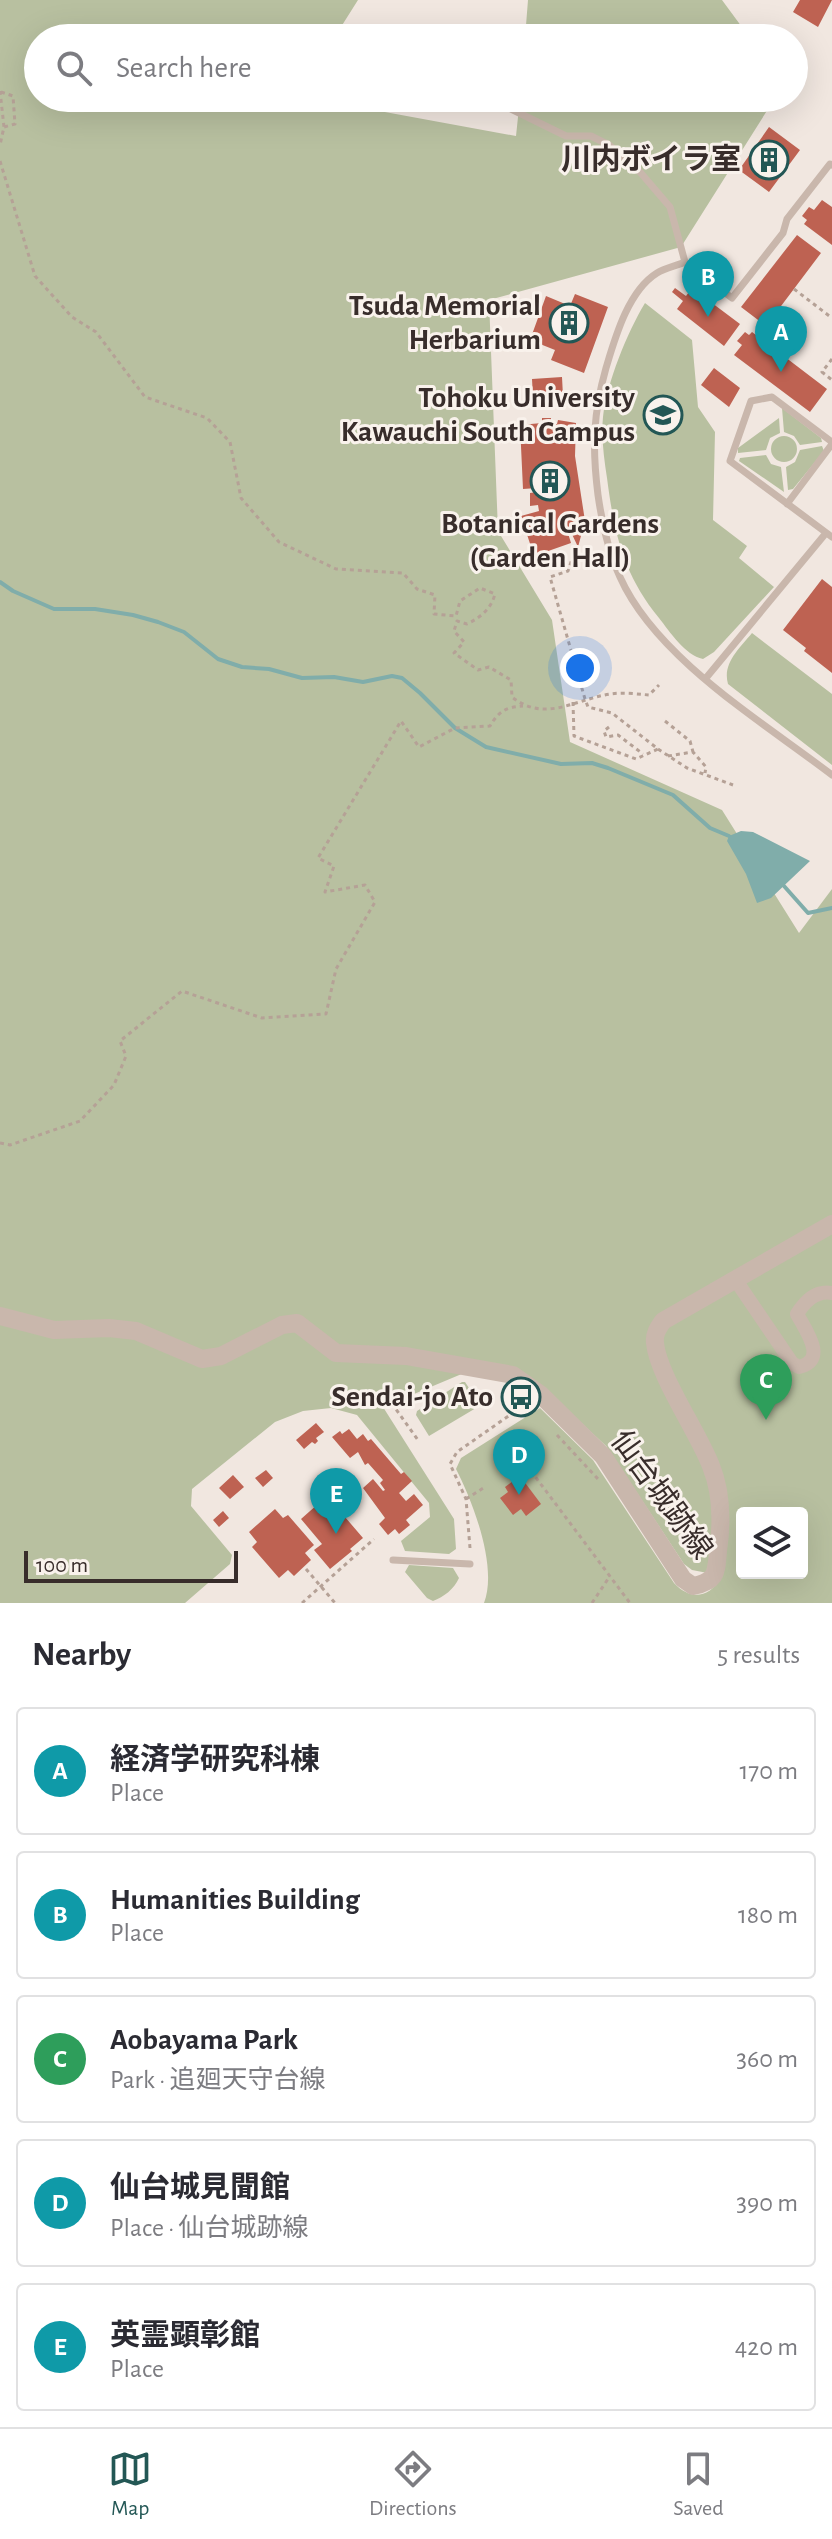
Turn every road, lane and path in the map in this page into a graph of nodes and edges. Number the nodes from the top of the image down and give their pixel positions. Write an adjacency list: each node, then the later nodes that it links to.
1 (0, 92): 3 (path); 3 (path)
2 (517, 112): 7 (lane)
3 (4, 127): 4 (path)
4 (0, 145)
5 (0, 161): 16 (path)
6 (832, 165): 7 (lane)
7 (685, 262): 17 (lane)
8 (794, 289): 9 (path)
9 (832, 318)
10 (832, 359): 11 (path)
11 (832, 380)
12 (832, 443): 13 (lane); 13 (lane)
13 (787, 504): 14 (lane)
14 (829, 535): 17 (lane)
15 (575, 550): 19 (path)
16 (457, 619): 16 (path); 21 (path)
17 (706, 678): 31 (lane)
18 (659, 685): 19 (path)
19 (585, 699): 20 (path); 25 (path)
20 (573, 702): 21 (path); 26 (path)
21 (524, 706): 33 (path)
22 (665, 721): 27 (path)
23 (609, 727): 24 (path)
24 (606, 737): 26 (path); 28 (path)
25 (658, 749): 28 (path); 29 (path)
26 (611, 750): 28 (path)
27 (693, 752): 29 (path); 30 (path)
28 (643, 754)
29 (668, 756): 30 (path)
30 (705, 773): 32 (path)
31 (832, 775)
32 (733, 785)
33 (0, 1143)
34 (832, 1224): 35 (street, 仙台城跡線)
35 (735, 1279): 36 (street); 38 (street, 仙台城跡線)
36 (832, 1293)
37 (0, 1316): 38 (street, 仙台城跡線)
38 (540, 1394): 43 (path)
39 (375, 1401): 40 (path)
40 (418, 1440)
41 (531, 1471): 49 (path)
42 (485, 1487): 43 (path)
43 (466, 1499): 45 (path)
44 (374, 1539): 50 (path)
45 (470, 1548)
46 (393, 1560): 47 (lane)
47 (470, 1564)
48 (306, 1569): 50 (path)
49 (610, 1576): 53 (path); 54 (path)
50 (321, 1587): 51 (path); 52 (path)
51 (302, 1603)
52 (335, 1603)
53 (592, 1603)
54 (630, 1603)

